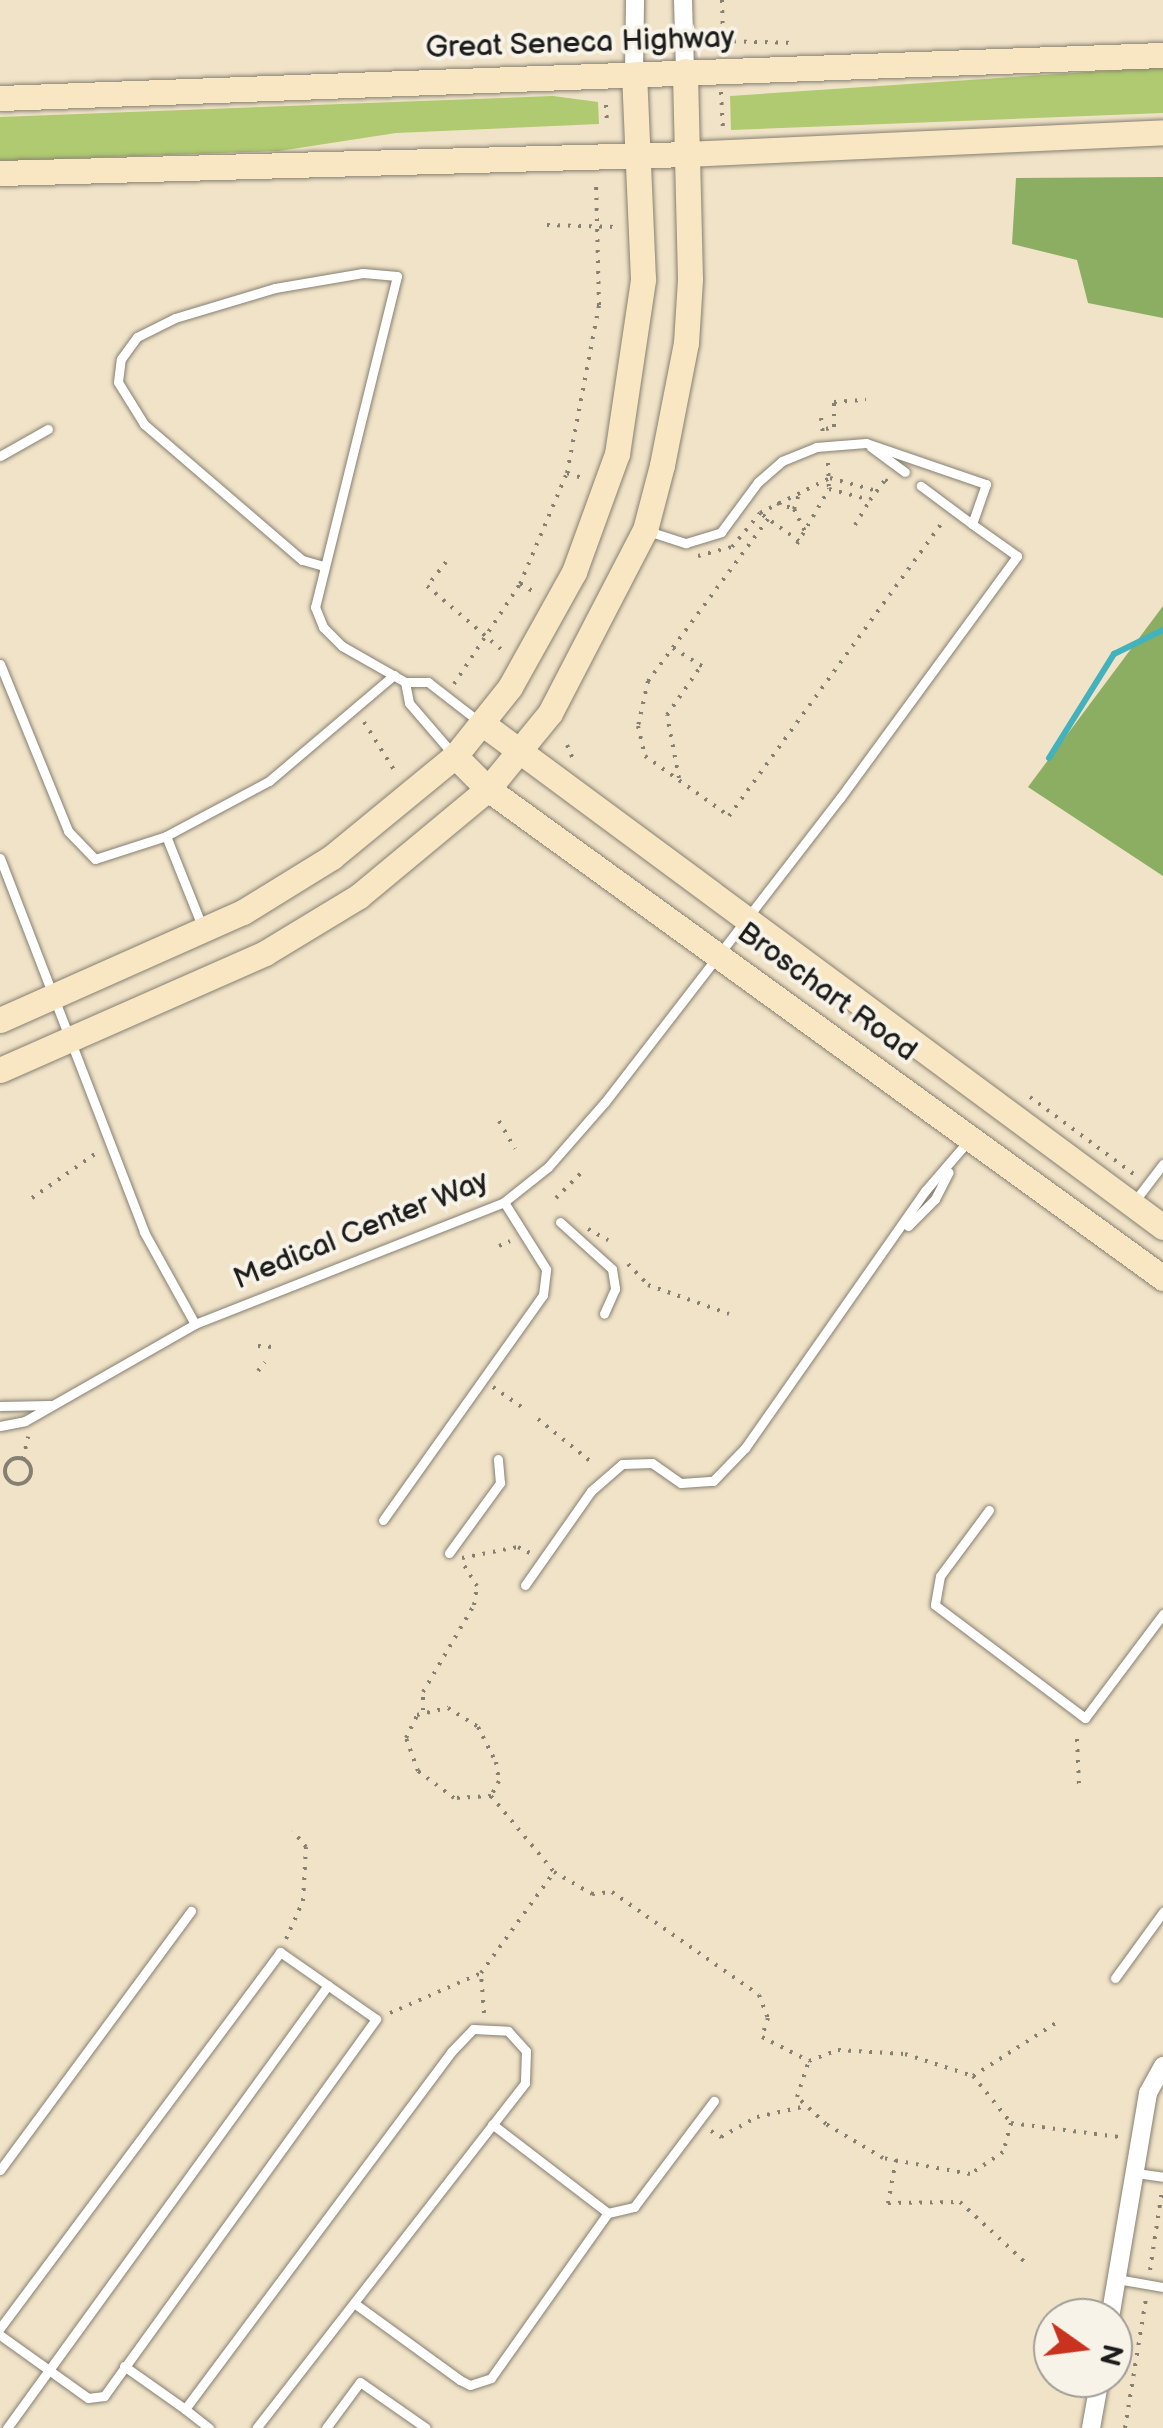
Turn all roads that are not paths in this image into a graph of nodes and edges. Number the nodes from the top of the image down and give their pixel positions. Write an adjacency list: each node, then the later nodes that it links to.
1 (635, 0): 5 (street)
2 (683, 0): 4 (street)
3 (1163, 55): 4 (street, Great Seneca Highway)
4 (685, 72): 5 (street, Great Seneca Highway); 8 (street)
5 (634, 74): 6 (street, Great Seneca Highway); 9 (street)
6 (0, 98)
7 (1163, 132): 8 (street)
8 (687, 154): 9 (street); 17 (street)
9 (636, 155): 10 (street); 22 (street)
10 (0, 172)
11 (48, 429): 13 (lane)
12 (866, 443): 14 (lane); 16 (lane); 17 (lane)
13 (0, 456)
14 (905, 472)
15 (921, 486): 16 (lane)
16 (972, 524): 28 (lane, Medical Center Way)
17 (645, 530): 23 (street)
18 (320, 565): 18 (lane); 20 (lane)
19 (0, 664): 26 (lane)
20 (394, 674): 21 (lane); 26 (lane)
21 (405, 682): 22 (lane); 24 (lane)
22 (484, 724): 23 (street, Broschart Road); 24 (street)
23 (519, 752): 25 (street); 28 (street, Broschart Road)
24 (455, 756): 25 (street, Broschart Road); 29 (street)
25 (488, 789): 30 (street, Broschart Road); 33 (street)
26 (166, 836): 29 (lane)
27 (0, 858): 31 (lane)
28 (741, 918): 30 (lane, Medical Center Way); 38 (street, Broschart Road)
29 (203, 930): 31 (street)
30 (716, 951): 35 (street, Broschart Road); 37 (lane, Medical Center Way)
31 (56, 996): 32 (street); 33 (lane)
32 (0, 1020)
33 (74, 1038): 34 (street); 43 (lane)
34 (0, 1070)
35 (972, 1136): 41 (street, Broschart Road); 51 (lane)
36 (1163, 1164): 38 (lane)
37 (504, 1202): 43 (lane, Medical Center Way); 49 (lane)
38 (1133, 1204): 40 (street, Broschart Road)
39 (560, 1222): 42 (lane)
40 (1163, 1227)
41 (1163, 1278)
42 (604, 1314)
43 (195, 1324): 44 (lane, Medical Center Way)
44 (52, 1405): 45 (lane, Medical Center Way); 46 (lane, Medical Center Way)
45 (0, 1406)
46 (0, 1426)
47 (498, 1460): 50 (lane)
48 (989, 1510): 52 (lane)
49 (384, 1520)
50 (449, 1553)
51 (524, 1586)
52 (1163, 1614)
53 (190, 1911): 60 (lane)
54 (1163, 1912): 55 (lane)
55 (1115, 1978)
56 (328, 1984): 68 (lane); 69 (lane); 70 (lane)
57 (1163, 2066): 61 (street)
58 (714, 2101): 63 (lane)
59 (492, 2124): 63 (lane); 67 (lane); 72 (lane)
60 (0, 2170)
61 (1133, 2173): 62 (lane); 64 (street)
62 (1163, 2176)
63 (608, 2214): 67 (lane)
64 (1116, 2279): 65 (lane); 66 (street)
65 (1163, 2287)
66 (1113, 2298)
67 (354, 2304): 75 (lane)
68 (0, 2332): 70 (lane)
69 (124, 2366): 70 (lane); 72 (lane)
70 (50, 2372): 73 (lane)
71 (1096, 2398): 78 (street)
72 (184, 2409): 74 (lane)
73 (7, 2428)
74 (209, 2428)
75 (256, 2428)
76 (326, 2428): 77 (lane)
77 (426, 2428)
78 (1091, 2428)

